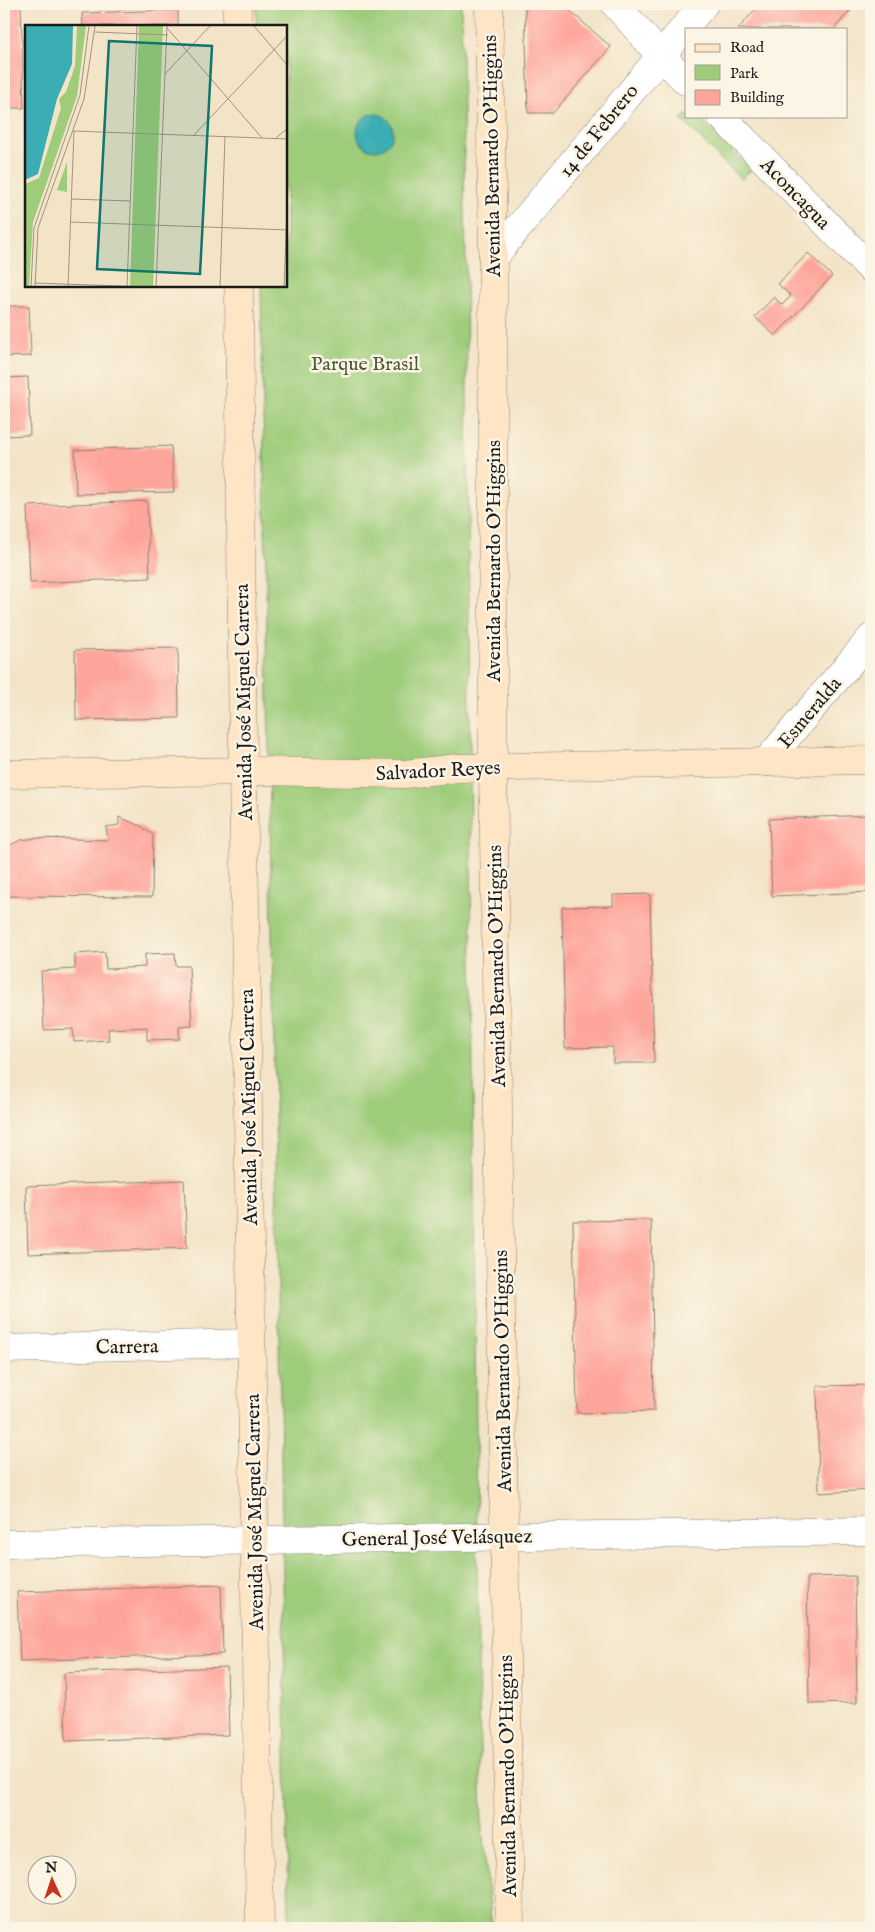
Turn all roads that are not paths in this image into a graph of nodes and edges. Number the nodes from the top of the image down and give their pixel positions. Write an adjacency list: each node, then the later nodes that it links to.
1 (237, 4): 5 (main road)
2 (489, 4): 9 (main road, Avenida Bernardo O'Higgins)
3 (615, 4): 6 (street)
4 (704, 4): 6 (street, 14 de Febrero)
5 (237, 25)
6 (660, 55): 7 (street); 9 (street, 14 de Febrero)
7 (685, 80)
8 (723, 118): 10 (street, Aconcagua)
9 (493, 258): 15 (main road, Avenida Bernardo O'Higgins)
10 (871, 269)
11 (239, 288): 16 (main road, Avenida José Miguel Carrera)
12 (871, 638): 14 (street, Esmeralda)
13 (871, 760): 14 (main road, Salvador Reyes)
14 (766, 762): 15 (main road, Salvador Reyes)
15 (493, 767): 16 (main road, Salvador Reyes); 21 (main road, Avenida Bernardo O'Higgins)
16 (243, 772): 17 (main road, Salvador Reyes); 18 (main road, Avenida José Miguel Carrera)
17 (4, 774)
18 (251, 1343): 19 (street, Carrera); 22 (main road, Avenida José Miguel Carrera)
19 (4, 1348)
20 (871, 1531): 21 (street, General José Velásquez)
21 (504, 1536): 22 (street, General José Velásquez); 25 (main road, Avenida Bernardo O'Higgins)
22 (254, 1540): 23 (street, General José Velásquez); 24 (main road, Avenida José Miguel Carrera)
23 (4, 1544)
24 (260, 1928)
25 (510, 1928)

